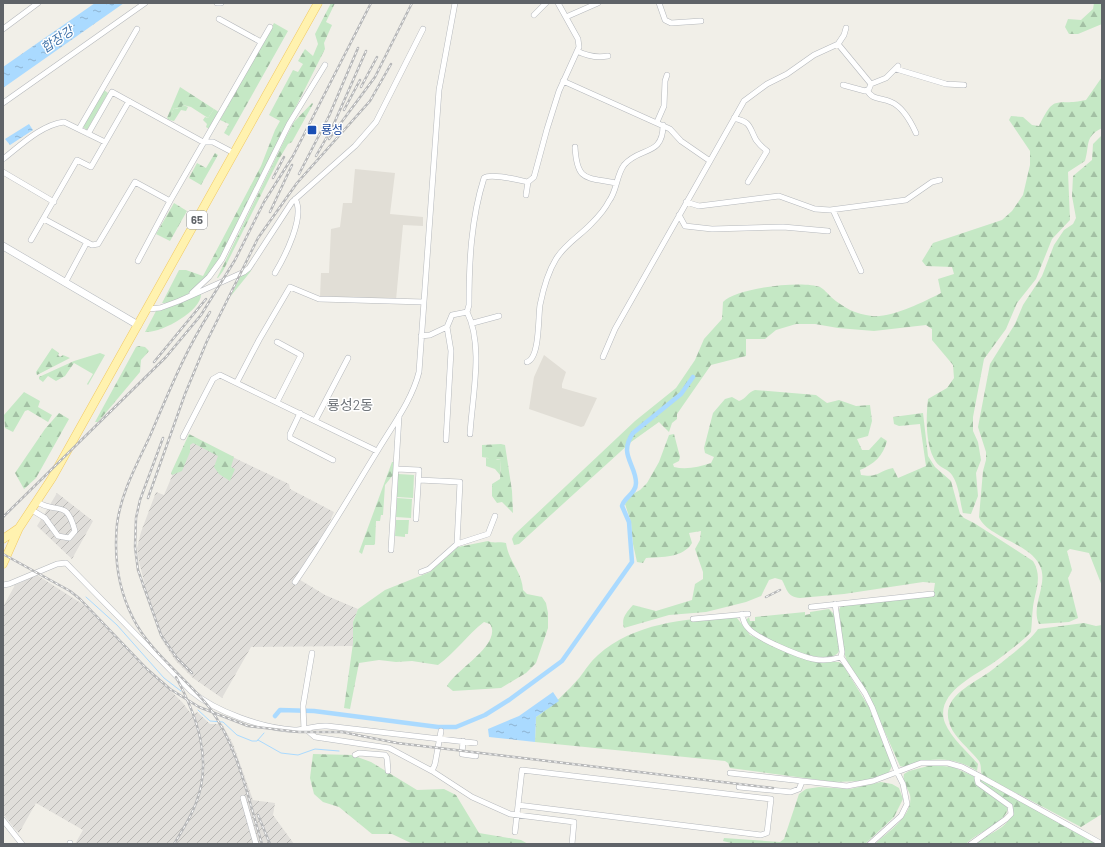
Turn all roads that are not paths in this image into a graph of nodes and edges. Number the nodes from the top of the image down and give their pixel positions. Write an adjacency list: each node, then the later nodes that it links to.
1 (38, 3): 17 (street)
2 (145, 3): 34 (street)
3 (217, 3): 4 (street)
4 (221, 3)
5 (318, 3): 44 (main road, 65)
6 (455, 3): 69 (street)
7 (546, 3): 11 (street)
8 (558, 3): 12 (street)
9 (659, 3): 14 (street)
10 (594, 4): 12 (street)
11 (534, 15)
12 (566, 17): 22 (street)
13 (219, 19): 20 (street)
14 (701, 21)
15 (270, 26): 20 (street)
16 (846, 28): 21 (street)
17 (3, 29)
18 (424, 29): 53 (street)
19 (137, 30): 30 (street)
20 (261, 42): 42 (street)
21 (838, 44): 27 (street); 35 (street)
22 (577, 51): 23 (street); 26 (street)
23 (608, 56)
24 (325, 65): 68 (street)
25 (667, 75): 36 (street)
26 (563, 81): 36 (street); 49 (street)
27 (871, 84): 29 (street); 31 (street)
28 (842, 85): 31 (street)
29 (964, 85)
30 (104, 87): 32 (street); 38 (street)
31 (867, 90): 39 (street)
32 (112, 92): 33 (street); 40 (street)
33 (129, 101): 41 (street); 42 (street)
34 (3, 103)
35 (734, 118): 46 (street); 50 (street)
36 (657, 122): 37 (street)
37 (663, 125): 46 (street); 51 (street)
38 (79, 129): 40 (street); 45 (street)
39 (916, 133)
40 (88, 134): 41 (street)
41 (105, 142): 55 (street)
42 (203, 142): 44 (street); 54 (street)
43 (575, 148): 51 (street)
44 (234, 153): 70 (main road, 65)
45 (3, 158)
46 (710, 161): 56 (street)
47 (3, 172): 55 (street)
48 (940, 180): 57 (street)
49 (528, 182): 52 (street); 71 (street)
50 (748, 182)
51 (616, 183): 80 (street)
52 (526, 195)
53 (295, 199): 66 (street); 68 (street)
54 (170, 201): 62 (street); 64 (street)
55 (54, 202): 59 (street)
56 (686, 202): 57 (street); 58 (street)
57 (833, 210): 65 (street)
58 (679, 215): 60 (street); 78 (street)
59 (44, 219): 61 (street); 62 (street)
60 (828, 232)
61 (31, 240)
62 (87, 242): 67 (street)
63 (3, 246): 67 (street)
64 (138, 261)
65 (861, 271)
66 (275, 273)
67 (65, 283): 74 (street)
68 (191, 295): 70 (street)
69 (424, 302): 76 (street); 81 (street)
70 (147, 310): 74 (main road, 65)
71 (467, 312): 73 (street); 75 (street)
72 (499, 316): 73 (street)
73 (473, 323): 86 (street)
74 (138, 325): 93 (main road, 65)
75 (448, 327): 76 (street); 88 (street)
76 (421, 336): 84 (street)
77 (277, 342): 82 (street)
78 (604, 357)
79 (348, 358): 85 (street)
80 (527, 362)
81 (237, 382): 82 (street); 87 (street)
82 (278, 402): 83 (street)
83 (300, 413): 85 (street); 90 (street)
84 (399, 415): 89 (street); 91 (street)
85 (315, 421): 89 (street)
86 (470, 434)
87 (183, 437)
88 (446, 440)
89 (377, 452): 103 (street)
90 (333, 460)
91 (396, 469): 92 (street); 100 (street)
92 (419, 480): 96 (street); 99 (street)
93 (37, 502): 94 (main road, 65); 94 (street)
94 (32, 510): 97 (main road, 65)
95 (495, 516): 99 (street)
96 (416, 519)
97 (19, 528): 98 (main road, 65); 101 (main road, 65)
98 (3, 539)
99 (457, 544): 102 (street)
100 (391, 550)
101 (3, 564)
102 (422, 572)
103 (295, 582)
104 (3, 585): 113 (street)
105 (932, 594): 106 (street)
106 (836, 604): 107 (street); 112 (street)
107 (811, 607)
108 (742, 614): 109 (street); 110 (street); 112 (street)
109 (748, 614)
110 (693, 619)
111 (312, 653): 113 (street)
112 (841, 657): 124 (street)
113 (305, 730): 115 (street); 118 (street)
114 (441, 731): 115 (street)
115 (440, 738): 116 (street); 123 (street)
116 (462, 741): 117 (street); 121 (street)
117 (475, 743)
118 (388, 748): 120 (street); 123 (street)
119 (355, 755): 120 (street)
120 (385, 755): 122 (street)
121 (476, 756)
122 (388, 771)
123 (432, 771): 133 (street)
124 (897, 772): 127 (street); 141 (street); 143 (street)
125 (730, 773): 127 (street)
126 (977, 778): 142 (street)
127 (802, 782): 128 (street)
128 (739, 787)
129 (243, 798): 139 (street)
130 (518, 805): 131 (street); 132 (street); 133 (street)
131 (547, 809): 132 (street); 134 (street)
132 (576, 812): 136 (street)
133 (517, 816): 134 (street); 137 (street)
134 (546, 819): 136 (street)
135 (3, 820): 138 (street)
136 (574, 822): 140 (street)
137 (515, 832)
138 (22, 844)
139 (256, 844)
140 (572, 844)
141 (870, 844)
142 (971, 844)
143 (1102, 844)

